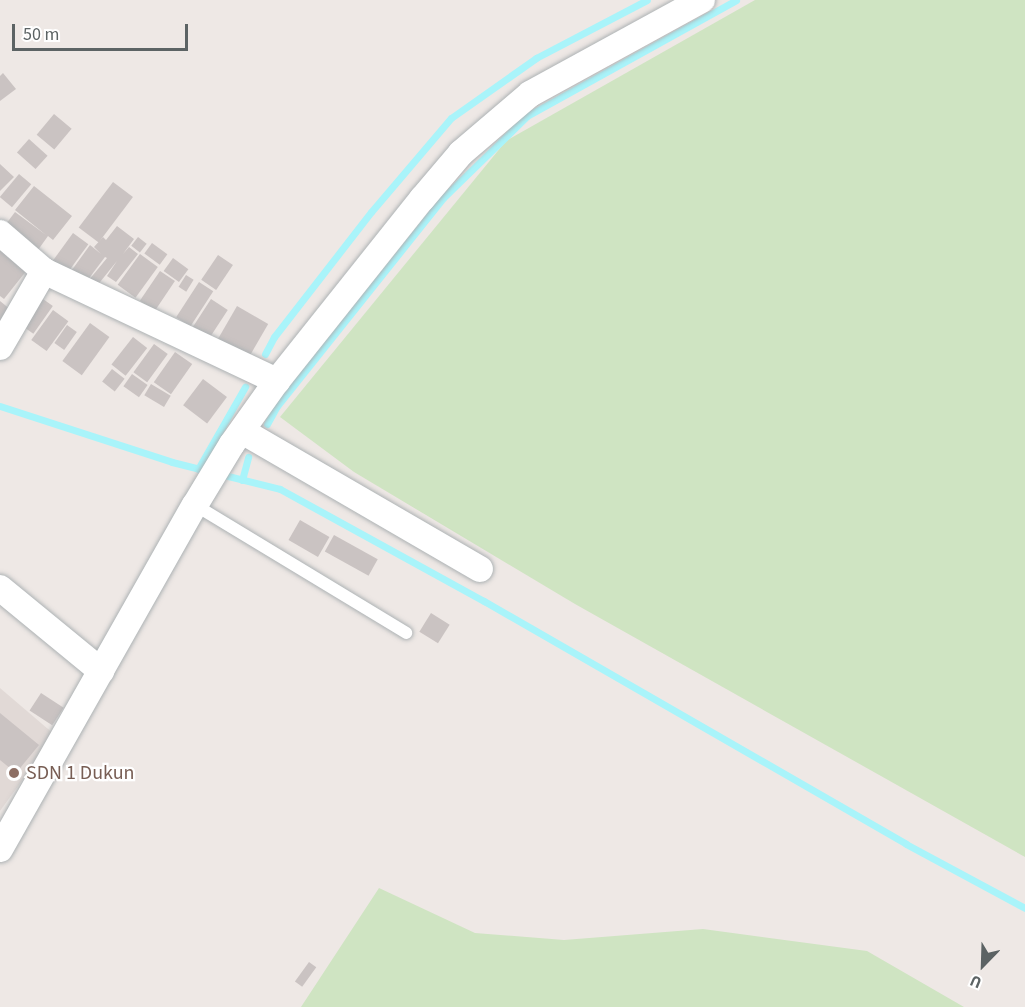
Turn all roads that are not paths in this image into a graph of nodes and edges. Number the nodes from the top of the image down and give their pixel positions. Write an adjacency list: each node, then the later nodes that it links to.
1 (702, 0): 5 (street)
2 (0, 233): 3 (street)
3 (44, 271): 4 (street); 5 (street)
4 (0, 347)
5 (277, 381): 6 (street)
6 (237, 438): 7 (street); 8 (street)
7 (195, 505): 10 (lane); 11 (street)
8 (480, 569)
9 (0, 588): 11 (street)
10 (406, 633)
11 (101, 671): 12 (street)
12 (0, 849)

